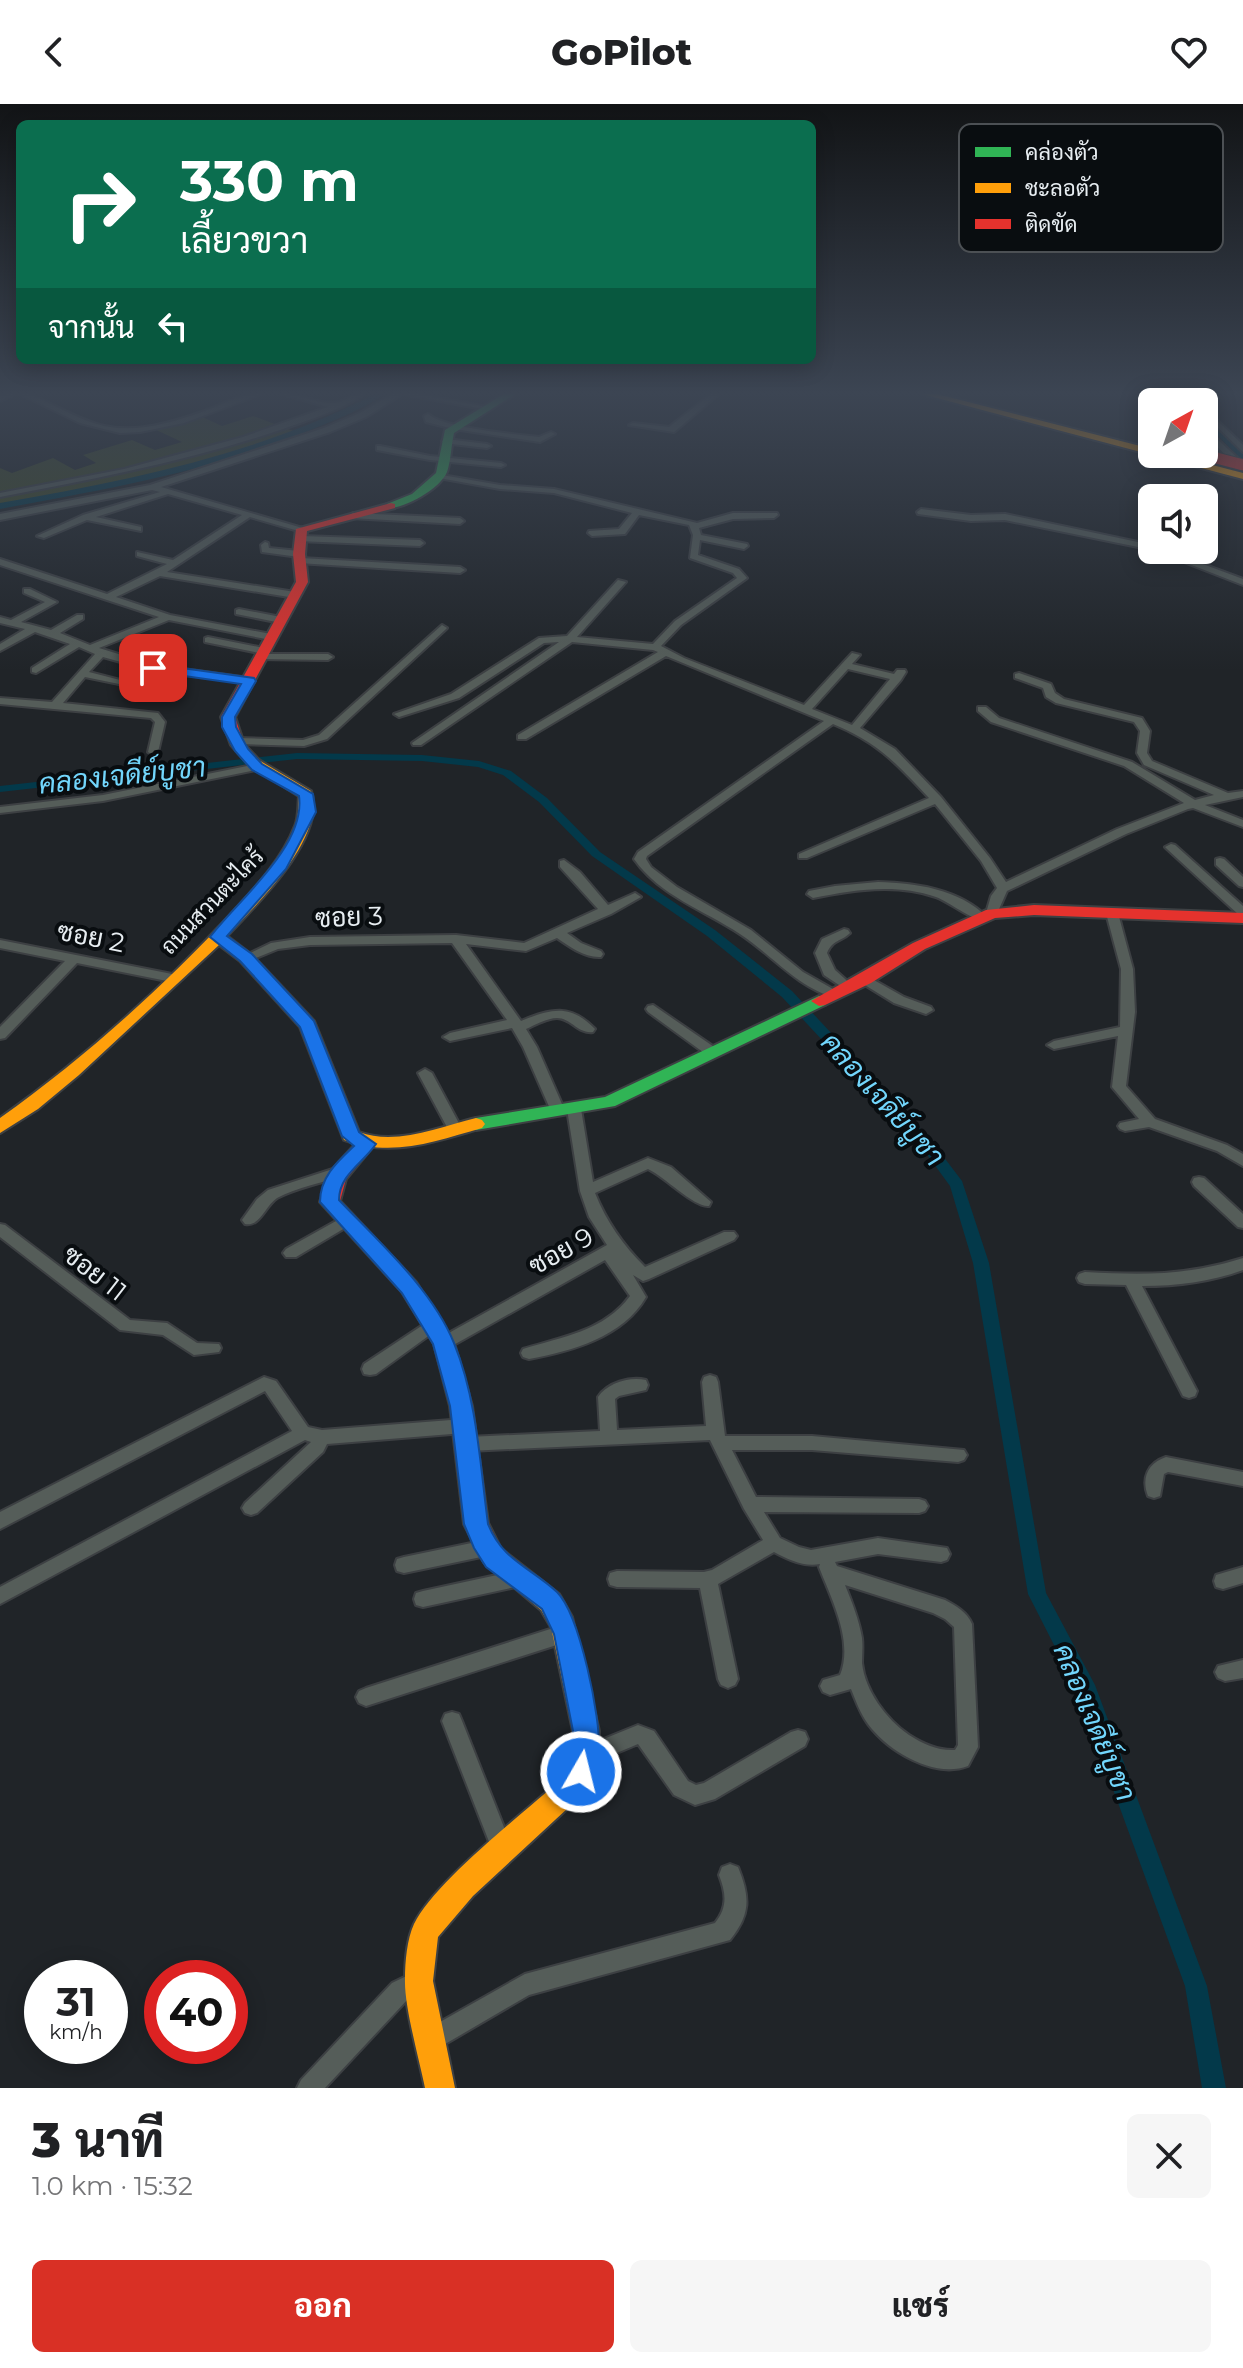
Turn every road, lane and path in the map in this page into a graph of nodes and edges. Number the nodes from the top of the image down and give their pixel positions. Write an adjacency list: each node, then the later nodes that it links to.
1 (44, 487): 6 (street)
2 (152, 487): 5 (street); 12 (street)
3 (428, 487): 11 (main road)
4 (499, 487): 7 (street)
5 (165, 493): 9 (street); 13 (street)
6 (0, 495)
7 (637, 512): 15 (street); 17 (street)
8 (921, 512): 22 (street)
9 (248, 515): 23 (street); 27 (street)
10 (774, 515): 15 (street)
11 (353, 516): 14 (street); 23 (main road)
12 (0, 517)
13 (86, 517): 16 (street); 18 (street)
14 (460, 521)
15 (695, 526): 19 (street)
16 (138, 529)
17 (592, 533)
18 (41, 536)
19 (696, 537): 24 (street); 51 (street)
20 (420, 543): 23 (street)
21 (265, 545): 23 (street)
22 (1138, 545)
23 (301, 546): 29 (street); 34 (main road)
24 (744, 546)
25 (140, 554): 27 (street)
26 (0, 562): 35 (street)
27 (175, 563): 30 (street)
28 (1195, 564): 32 (street)
29 (460, 570)
30 (159, 573): 34 (street); 35 (street)
31 (621, 582): 45 (street)
32 (1243, 582)
33 (27, 591): 41 (street)
34 (295, 595): 40 (main road)
35 (108, 597): 38 (street)
36 (239, 612): 40 (street)
37 (80, 617): 44 (street)
38 (168, 617): 49 (street); 50 (street)
39 (0, 620): 41 (street)
40 (281, 620): 50 (main road)
41 (13, 623): 42 (street)
42 (34, 628): 44 (street); 48 (street)
43 (442, 628): 73 (street)
44 (52, 633): 47 (street)
45 (570, 639): 51 (street); 56 (street); 59 (street)
46 (208, 640): 50 (street)
47 (78, 643): 49 (street); 57 (street)
48 (0, 648)
49 (90, 648): 52 (street)
50 (265, 648): 54 (street); 61 (main road)
51 (660, 650): 65 (street); 70 (street)
52 (101, 653): 58 (street); 61 (street)
53 (855, 655): 55 (street)
54 (328, 657)
55 (845, 665): 65 (street); 69 (street)
56 (498, 668): 59 (street); 67 (street)
57 (36, 670)
58 (83, 674): 62 (street); 64 (street)
59 (518, 676): 71 (street)
60 (1019, 676): 75 (street)
61 (249, 681): 73 (main road)
62 (120, 683)
63 (0, 701): 64 (street)
64 (55, 705): 72 (street)
65 (806, 709): 68 (street)
66 (982, 709): 77 (street)
67 (399, 714)
68 (832, 720): 69 (street); 102 (street)
69 (854, 729): 76 (street)
70 (522, 737)
71 (417, 743)
72 (153, 752)
73 (247, 755): 78 (street); 95 (main road, ถนนสวนตะไคร้)
74 (1243, 794): 75 (street)
75 (1225, 796): 77 (street)
76 (937, 799): 81 (street); 85 (street)
77 (1193, 804): 79 (street); 85 (street)
78 (0, 810)
79 (1243, 824)
80 (1171, 847): 89 (street)
81 (803, 856)
82 (1220, 862): 84 (street)
83 (564, 864): 88 (street)
84 (1243, 883)
85 (1003, 888): 91 (street)
86 (813, 894): 91 (street)
87 (635, 897): 88 (street, ซอย 3)
88 (607, 911): 94 (street, ซอย 3)
89 (1243, 912)
90 (1112, 913): 91 (main road); 92 (main road); 107 (street)
91 (987, 915): 102 (main road)
92 (1243, 918)
93 (844, 933): 102 (street)
94 (560, 934): 96 (street, ซอย 3); 98 (street)
95 (218, 937): 99 (main road); 101 (main road, ถนนสวนตะไคร้)
96 (456, 939): 99 (street, ซอย 3); 105 (street)
97 (0, 944): 100 (street, ซอย 2)
98 (597, 954)
99 (246, 958): 118 (main road)
100 (74, 959): 101 (street, ซอย 2); 108 (street)
101 (172, 978): 116 (main road, ถนนสวนตะไคร้)
102 (849, 986): 104 (street); 111 (main road)
103 (653, 1009): 111 (street)
104 (926, 1010)
105 (516, 1025): 106 (street); 109 (street); 113 (street)
106 (588, 1029)
107 (1125, 1030): 110 (street); 114 (street)
108 (0, 1035)
109 (450, 1037)
110 (1054, 1045)
111 (712, 1052): 113 (main road)
112 (425, 1073): 117 (street)
113 (566, 1110): 117 (main road); 122 (street, ซอย 9)
114 (1150, 1122): 115 (street); 119 (street)
115 (1125, 1126)
116 (0, 1127)
117 (455, 1129): 118 (main road)
118 (366, 1144): 120 (main road)
119 (1243, 1161)
120 (339, 1172): 124 (street); 125 (main road)
121 (1199, 1182): 126 (street)
122 (587, 1191): 123 (street); 129 (street, ซอย 9)
123 (704, 1202)
124 (250, 1220)
125 (345, 1221): 130 (street); 134 (main road)
126 (1243, 1223)
127 (0, 1229): 136 (street, ซอย 11)
128 (729, 1236): 129 (street)
129 (612, 1250): 135 (street, ซอย 9); 137 (street)
130 (291, 1253)
131 (1243, 1264): 133 (street)
132 (1085, 1278): 133 (street)
133 (1131, 1279): 141 (street)
134 (432, 1325): 135 (main road); 138 (street)
135 (444, 1343): 143 (main road)
136 (213, 1348)
137 (529, 1353)
138 (370, 1369)
139 (710, 1382): 145 (street)
140 (640, 1385): 144 (street)
141 (1189, 1391)
142 (313, 1435): 143 (street); 151 (street); 152 (street); 163 (street)
143 (466, 1435): 144 (street); 154 (main road)
144 (609, 1437): 145 (street)
145 (718, 1438): 146 (street); 149 (street)
146 (958, 1455)
147 (1243, 1479): 148 (street)
148 (1154, 1491)
149 (750, 1504): 150 (street); 153 (street)
150 (919, 1506)
151 (251, 1508)
152 (0, 1521)
153 (774, 1543): 156 (street); 161 (street)
154 (486, 1548): 157 (street); 159 (main road)
155 (941, 1554): 156 (street)
156 (826, 1564): 166 (street); 166 (street)
157 (404, 1565)
158 (1243, 1575): 162 (street)
159 (520, 1578): 164 (street); 165 (main road)
160 (617, 1579): 161 (street)
161 (708, 1579): 167 (street)
162 (1223, 1581)
163 (0, 1596)
164 (423, 1599)
165 (566, 1633): 169 (street); 172 (main road)
166 (854, 1667): 168 (street)
167 (728, 1679)
168 (830, 1686)
169 (366, 1697)
170 (452, 1721): 173 (street)
171 (798, 1739): 172 (street)
172 (586, 1756): 173 (main road)
173 (502, 1850): 175 (main road)
174 (730, 1875): 176 (street)
175 (419, 1981): 176 (main road); 177 (street)
176 (432, 2039): 178 (main road)
177 (309, 2088)
178 (440, 2088)

